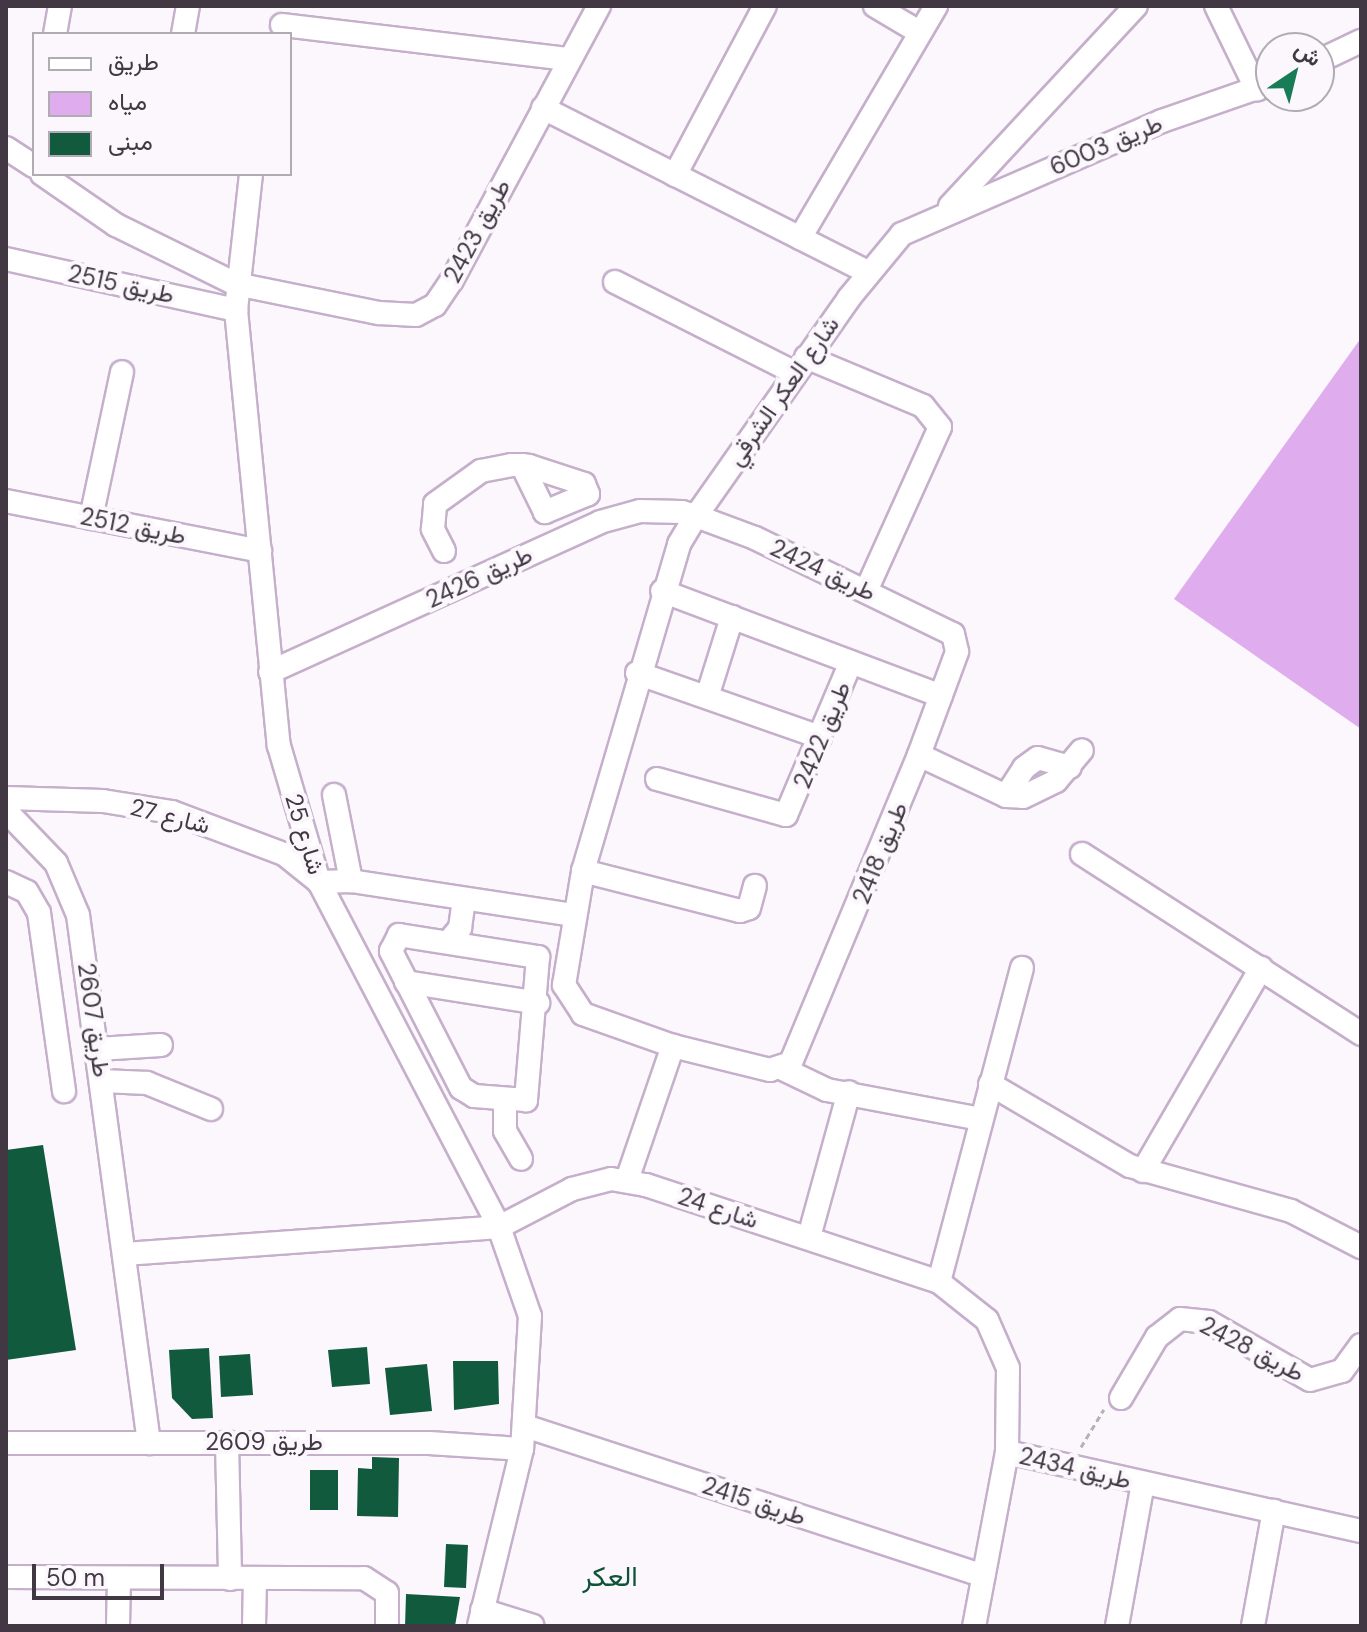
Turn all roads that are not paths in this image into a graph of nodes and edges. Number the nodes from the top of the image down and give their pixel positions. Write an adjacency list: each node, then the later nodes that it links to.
1 (60, 6): 10 (street)
2 (188, 6): 11 (street)
3 (599, 6): 15 (street, طريق 2423)
4 (765, 6): 21 (street)
5 (875, 6): 12 (street)
6 (936, 6): 12 (street)
7 (1136, 6): 24 (street, شارع العكر الشرقي)
8 (1216, 6): 16 (street)
9 (282, 22): 15 (street)
10 (55, 32)
11 (183, 32)
12 (919, 32): 25 (street)
13 (1361, 41): 14 (street)
14 (1335, 53)
15 (569, 59): 18 (street, طريق 2423)
16 (1255, 71)
17 (1255, 89): 24 (street, طريق 6003)
18 (543, 108): 21 (street); 29 (street, طريق 2423)
19 (6, 148): 20 (street, طريق 2423)
20 (32, 164)
21 (675, 175): 25 (street)
22 (50, 176): 29 (street, طريق 2423)
23 (251, 176): 29 (street, شارع 25)
24 (944, 213): 27 (street, شارع العكر الشرقي)
25 (800, 238): 27 (street)
26 (6, 259): 30 (street, طريق 2515)
27 (868, 272): 31 (street, شارع العكر الشرقي)
28 (615, 282): 31 (street)
29 (236, 284): 30 (street, شارع 25)
30 (236, 310): 39 (street, شارع 25)
31 (801, 365): 36 (street, شارع العكر الشرقي); 41 (street)
32 (122, 372): 37 (street)
33 (522, 465): 35 (street); 35 (street); 40 (street)
34 (6, 501): 37 (street, طريق 2512)
35 (558, 509): 38 (street)
36 (696, 516): 38 (street, طريق 2426); 41 (street, طريق 2424); 42 (street, شارع العكر الشرقي)
37 (91, 518): 39 (street, طريق 2512)
38 (570, 535): 46 (street, طريق 2426)
39 (260, 551): 46 (street, شارع 25)
40 (444, 551)
41 (867, 589): 44 (street, طريق 2424)
42 (662, 591): 43 (street, طريق 2422); 47 (street, شارع العكر الشرقي)
43 (732, 617): 45 (street, طريق 2422); 49 (street)
44 (947, 631): 48 (street, طريق 2418)
45 (851, 662): 48 (street, طريق 2422); 50 (street, طريق 2422)
46 (270, 672): 61 (street, شارع 25)
47 (637, 673): 49 (street); 58 (street, شارع العكر الشرقي)
48 (941, 696): 51 (street, طريق 2418)
49 (707, 697): 50 (street)
50 (820, 737): 53 (street, طريق 2422)
51 (919, 755): 52 (street); 75 (street, طريق 2418)
52 (1076, 758)
53 (657, 779)
54 (334, 795): 59 (street)
55 (6, 798): 61 (street, شارع 27)
56 (6, 811): 74 (street, طريق 2607)
57 (1082, 854): 68 (street)
58 (583, 871): 62 (street); 64 (street, شارع العكر الشرقي)
59 (351, 881): 61 (street); 63 (street)
60 (6, 882): 78 (street)
61 (319, 882): 86 (street, شارع 25)
62 (755, 886)
63 (472, 900): 64 (street); 65 (street); 66 (street)
64 (572, 915): 73 (street)
65 (450, 940): 66 (street); 69 (street)
66 (480, 944): 70 (street)
67 (1022, 968): 77 (street)
68 (1261, 968): 71 (street); 84 (street)
69 (406, 982): 70 (street); 80 (street)
70 (538, 1003): 80 (street)
71 (1361, 1034)
72 (161, 1045): 74 (street)
73 (673, 1046): 75 (street); 85 (street)
74 (98, 1049): 76 (street, طريق 2607)
75 (781, 1068): 79 (street)
76 (102, 1081): 81 (street); 89 (street, طريق 2607)
77 (990, 1084): 82 (street); 84 (street)
78 (64, 1091)
79 (849, 1092): 82 (street); 87 (street)
80 (505, 1100): 83 (street)
81 (211, 1109)
82 (981, 1119): 90 (street)
83 (521, 1159)
84 (1143, 1171): 88 (street)
85 (627, 1180): 86 (street, شارع 24); 87 (street, شارع 24)
86 (499, 1227): 89 (street); 93 (street, شارع 25)
87 (809, 1237): 90 (street, شارع 24)
88 (1361, 1247)
89 (125, 1254): 96 (street, طريق 2607)
90 (939, 1282): 98 (street, شارع 24)
91 (1361, 1345): 92 (street, طريق 2428)
92 (1121, 1398)
93 (525, 1426): 97 (street, شارع 25); 102 (street, طريق 2415)
94 (227, 1442): 96 (street, طريق 2609); 97 (street, طريق 2609); 105 (street)
95 (6, 1443): 96 (street, طريق 2609)
96 (149, 1443)
97 (522, 1449): 107 (street)
98 (1007, 1452): 99 (street, طريق 2434); 102 (street, شارع 24)
99 (1143, 1483): 100 (street, طريق 2434); 113 (street, طريق 2434)
100 (1274, 1511): 101 (street, طريق 2434); 114 (street)
101 (1361, 1531)
102 (983, 1576): 112 (street, شارع 24)
103 (6, 1577): 104 (street)
104 (119, 1578): 105 (street); 108 (street)
105 (230, 1579): 106 (street)
106 (255, 1579): 109 (street); 110 (street)
107 (480, 1618): 111 (street)
108 (118, 1626)
109 (254, 1626)
110 (387, 1626)
111 (533, 1626)
112 (974, 1626)
113 (1117, 1626)
114 (1253, 1626)

